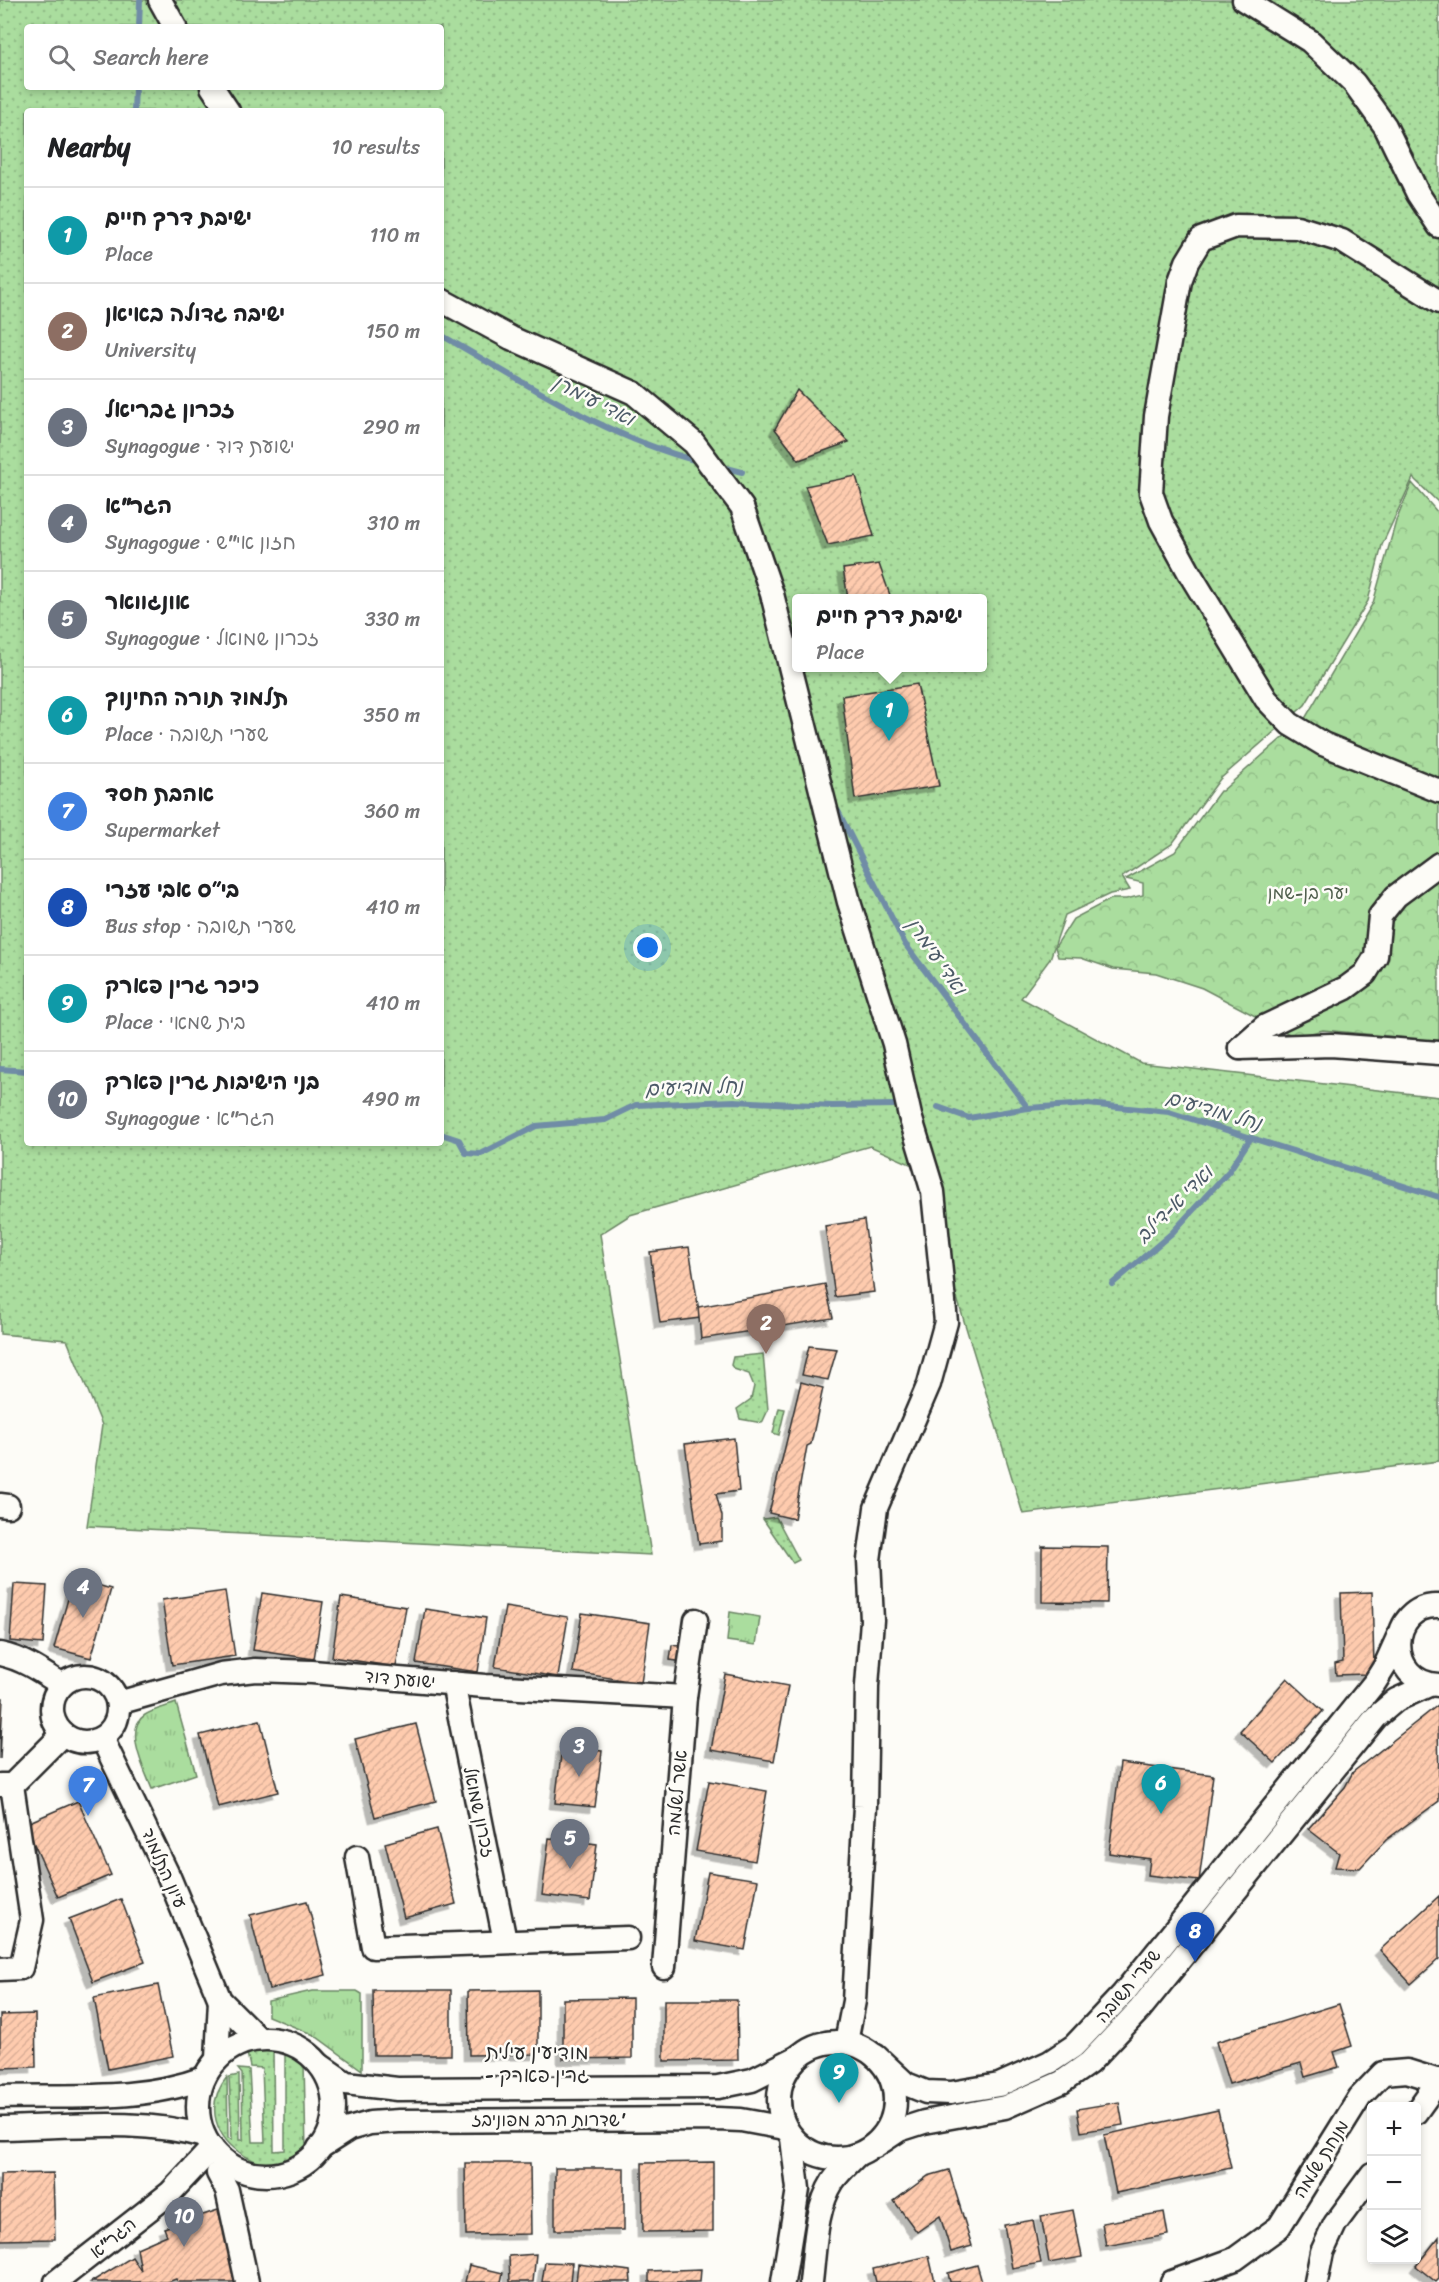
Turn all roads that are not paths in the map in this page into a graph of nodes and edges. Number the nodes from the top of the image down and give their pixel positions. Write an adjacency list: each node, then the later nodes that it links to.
1 (160, 0): 3 (street)
2 (1244, 0): 6 (street)
3 (173, 24)
4 (214, 90): 5 (street)
5 (226, 108)
6 (1439, 226)
7 (444, 302): 31 (street)
8 (1439, 302): 9 (street)
9 (1439, 791)
10 (1439, 864): 11 (street)
11 (1439, 1053)
12 (1439, 1606): 14 (street, שערי תשובה)
13 (696, 1620): 19 (street, אשר לשלמה)
14 (1400, 1635): 18 (street); 32 (street, שערי תשובה)
15 (0, 1654): 17 (street)
16 (453, 1683): 19 (street, ישועת דוד); 20 (street, ישועת דוד); 26 (street, זכרון שמואל)
17 (62, 1685): 20 (street); 21 (street)
18 (1434, 1685): 44 (street, שערי תשובה)
19 (685, 1697): 27 (street, אשר לשלמה)
20 (118, 1702): 22 (street)
21 (63, 1734): 22 (street); 23 (street)
22 (102, 1738): 29 (street, עיון התלמוד)
23 (6, 1785): 28 (street)
24 (357, 1857): 26 (street)
25 (628, 1938): 26 (street)
26 (505, 1941)
27 (664, 1967)
28 (0, 1969)
29 (220, 2000): 30 (street, עיון התלמוד); 34 (street, עיון התלמוד)
30 (259, 2039): 34 (street); 35 (street)
31 (846, 2042): 32 (street); 33 (street)
32 (876, 2056): 44 (street)
33 (798, 2057): 35 (street, שדרות הרב מפוניבז'); 41 (street)
34 (217, 2059): 36 (street)
35 (320, 2066): 43 (street)
36 (204, 2078): 38 (street); 42 (street)
37 (1439, 2081): 39 (street, מנחת שלמה); 52 (street, מנחת שלמה)
38 (0, 2097)
39 (1421, 2105)
40 (0, 2128): 42 (street)
41 (789, 2133): 43 (street, שדרות הרב מפוניבז'); 44 (street); 50 (street)
42 (208, 2142): 45 (street); 47 (street)
43 (319, 2148): 45 (street)
44 (865, 2151): 51 (street)
45 (226, 2170): 47 (street); 49 (street)
46 (1367, 2180): 53 (street)
47 (170, 2193): 48 (street, הגר"א)
48 (56, 2282)
49 (247, 2282)
50 (783, 2282)
51 (811, 2282)
52 (1172, 2282)
53 (1316, 2282)

